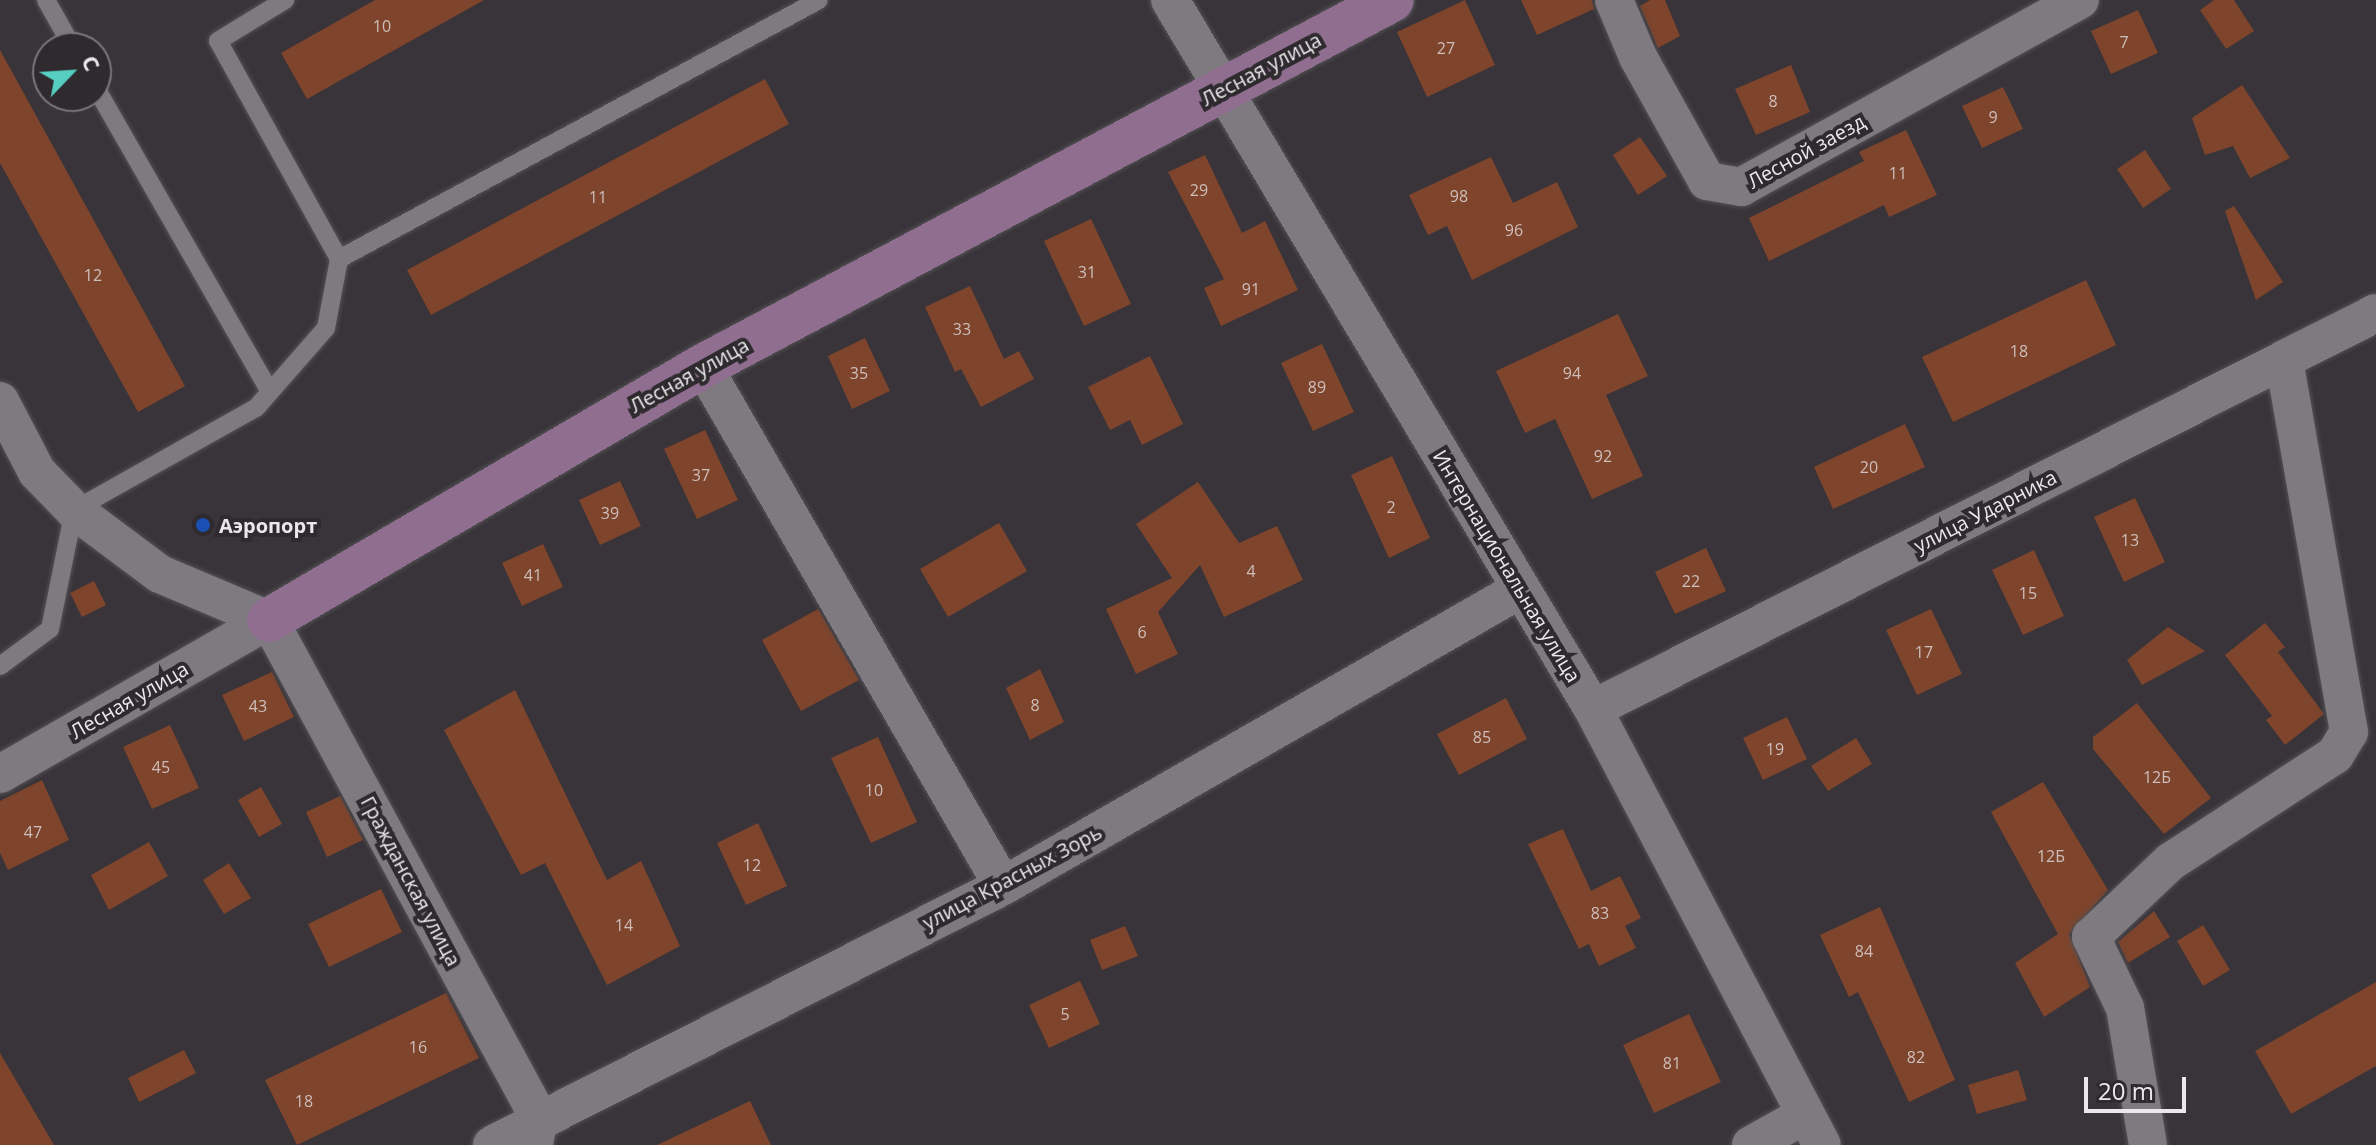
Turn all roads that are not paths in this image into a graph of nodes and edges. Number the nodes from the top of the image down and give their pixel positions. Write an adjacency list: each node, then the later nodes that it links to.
1 (46, 0): 8 (lane)
2 (285, 0): 11 (lane)
3 (819, 0): 11 (lane)
4 (1170, 0): 9 (street, Интернациональная улица)
5 (1392, 0): 9 (street, Лесная улица)
6 (1614, 0): 7 (street, Лесной заезд)
7 (2080, 0)
8 (64, 32)
9 (1222, 88): 14 (street, Лесная улица); 18 (street, Интернациональная улица)
10 (110, 112): 15 (lane)
11 (339, 259): 15 (lane)
12 (2376, 313): 13 (street, улица Ударника)
13 (2284, 361): 21 (street, улица Ударника); 28 (street)
14 (703, 366): 19 (street, Лесная улица); 23 (street)
15 (270, 392): 17 (lane)
16 (0, 401): 17 (street)
17 (74, 510): 19 (street); 20 (lane)
18 (1521, 589): 21 (street, Интернациональная улица); 23 (street, улица Красных Зорь)
19 (269, 620): 22 (street, Лесная улица); 25 (street, Гражданская улица)
20 (0, 666)
21 (1593, 709): 24 (street, Интернациональная улица)
22 (0, 774)
23 (1003, 886): 25 (street, улица Красных Зорь)
24 (1813, 1130): 27 (street)
25 (537, 1132): 26 (street, улица Красных Зорь)
26 (492, 1145)
27 (1751, 1145)
28 (2148, 1145)

